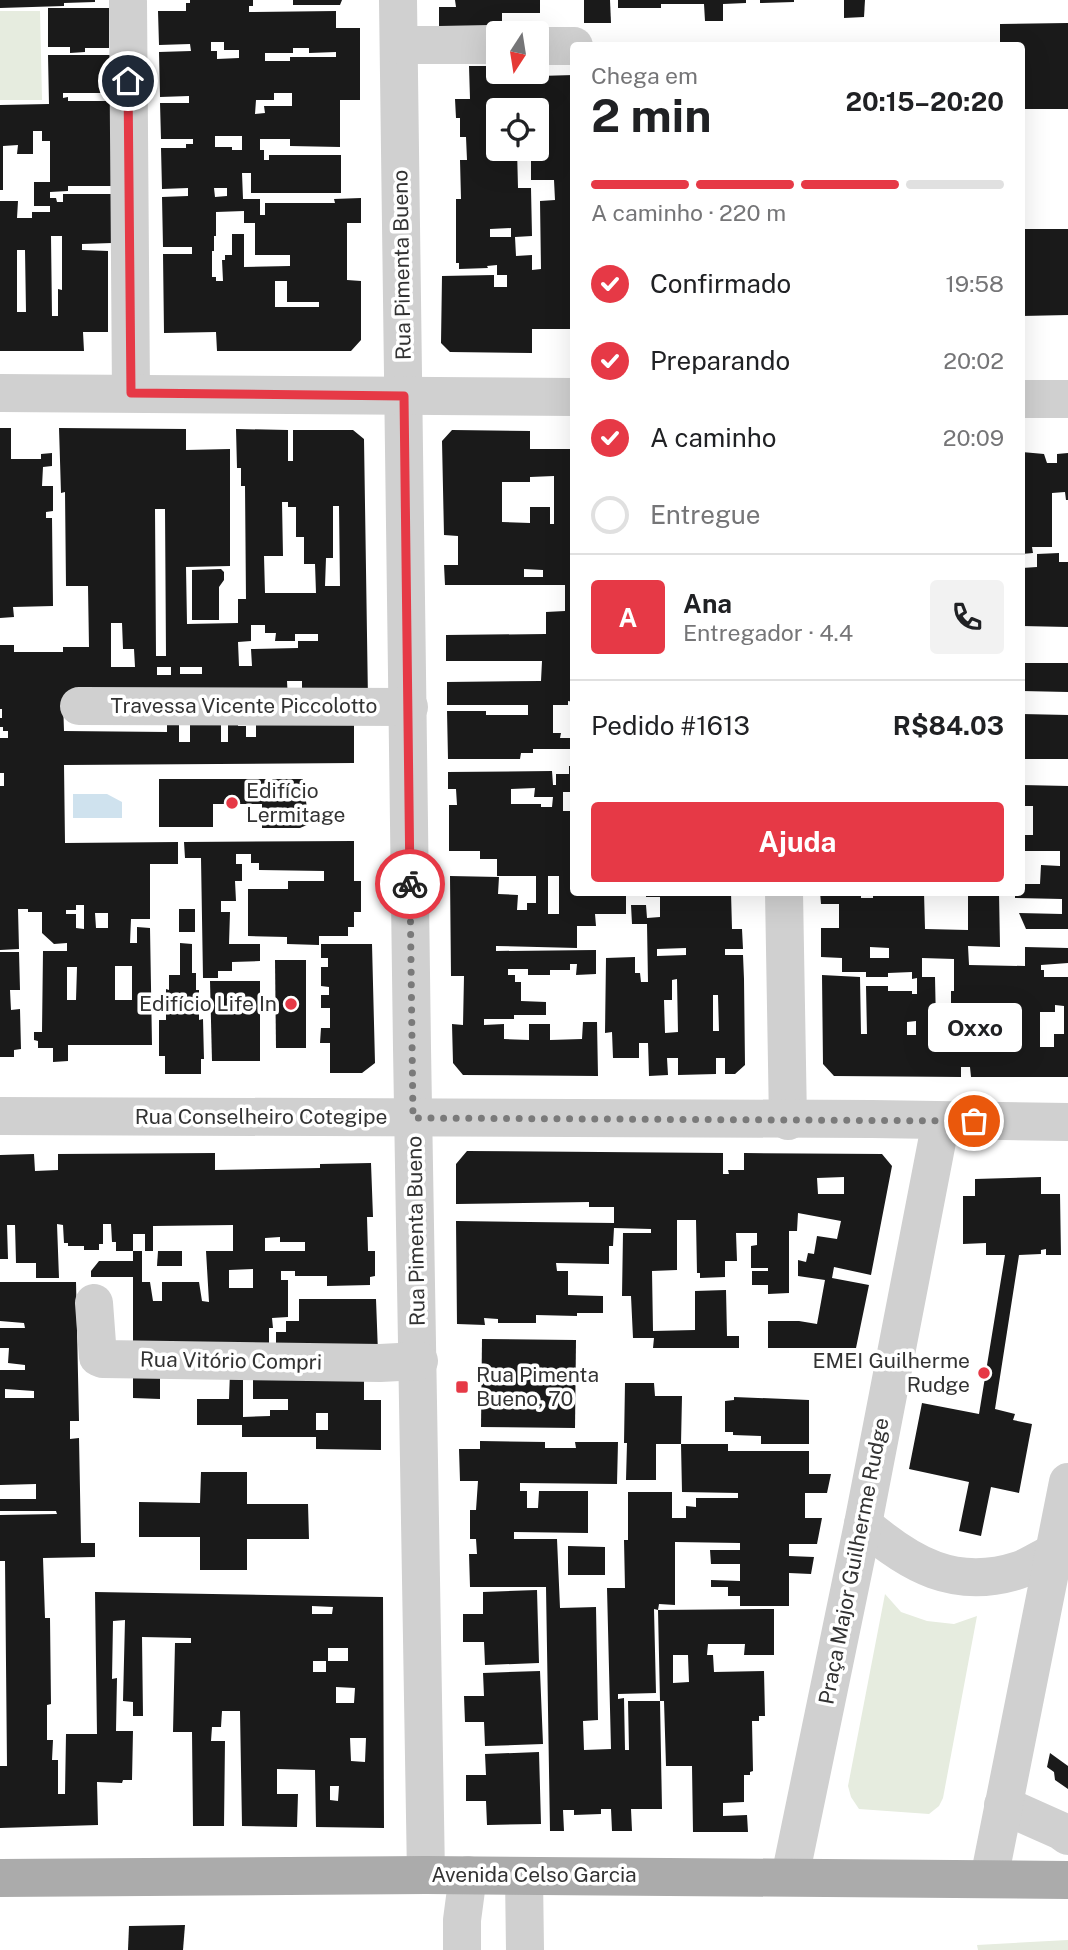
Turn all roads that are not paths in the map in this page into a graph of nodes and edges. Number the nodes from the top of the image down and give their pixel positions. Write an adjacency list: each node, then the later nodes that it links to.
1 (398, 0): 3 (street, Rua Pimenta Bueno)
2 (128, 2): 8 (street)
3 (399, 45): 4 (street); 9 (street, Rua Pimenta Bueno)
4 (486, 46)
5 (550, 46): 6 (street)
6 (570, 46)
7 (0, 393): 8 (street)
8 (131, 393): 9 (street)
9 (404, 396): 10 (street); 14 (street, Rua Pimenta Bueno)
10 (570, 397)
11 (1025, 399): 12 (street)
12 (1068, 399)
13 (79, 706): 14 (street, Travessa Vicente Piccolotto)
14 (409, 707): 17 (street, Rua Pimenta Bueno)
15 (783, 896): 18 (street)
16 (0, 1116): 17 (street, Rua Conselheiro Cotegipe)
17 (413, 1118): 18 (street, Rua Conselheiro Cotegipe); 22 (street, Rua Pimenta Bueno)
18 (788, 1121): 19 (street, Rua Conselheiro Cotegipe)
19 (941, 1121): 20 (street, Rua Conselheiro Cotegipe); 24 (street, Praça Major Guilherme Rudge)
20 (1068, 1122)
21 (94, 1303): 22 (street, Rua Vitório Compri)
22 (419, 1361): 28 (street, Rua Pimenta Bueno)
23 (1068, 1482): 25 (street)
24 (863, 1524): 25 (street); 31 (street, Praça Major Guilherme Rudge)
25 (1053, 1553): 26 (street)
26 (1003, 1805): 27 (street); 33 (street)
27 (1066, 1828)
28 (426, 1875): 29 (main road, Avenida Celso Garcia); 32 (main road, Avenida Celso Garcia)
29 (468, 1875): 30 (main road, Avenida Celso Garcia); 35 (street)
30 (524, 1875): 31 (main road, Avenida Celso Garcia); 36 (street)
31 (790, 1877): 33 (main road, Avenida Celso Garcia)
32 (0, 1878)
33 (989, 1879): 34 (main road, Avenida Celso Garcia)
34 (1068, 1880)
35 (462, 1950)
36 (525, 1950)

